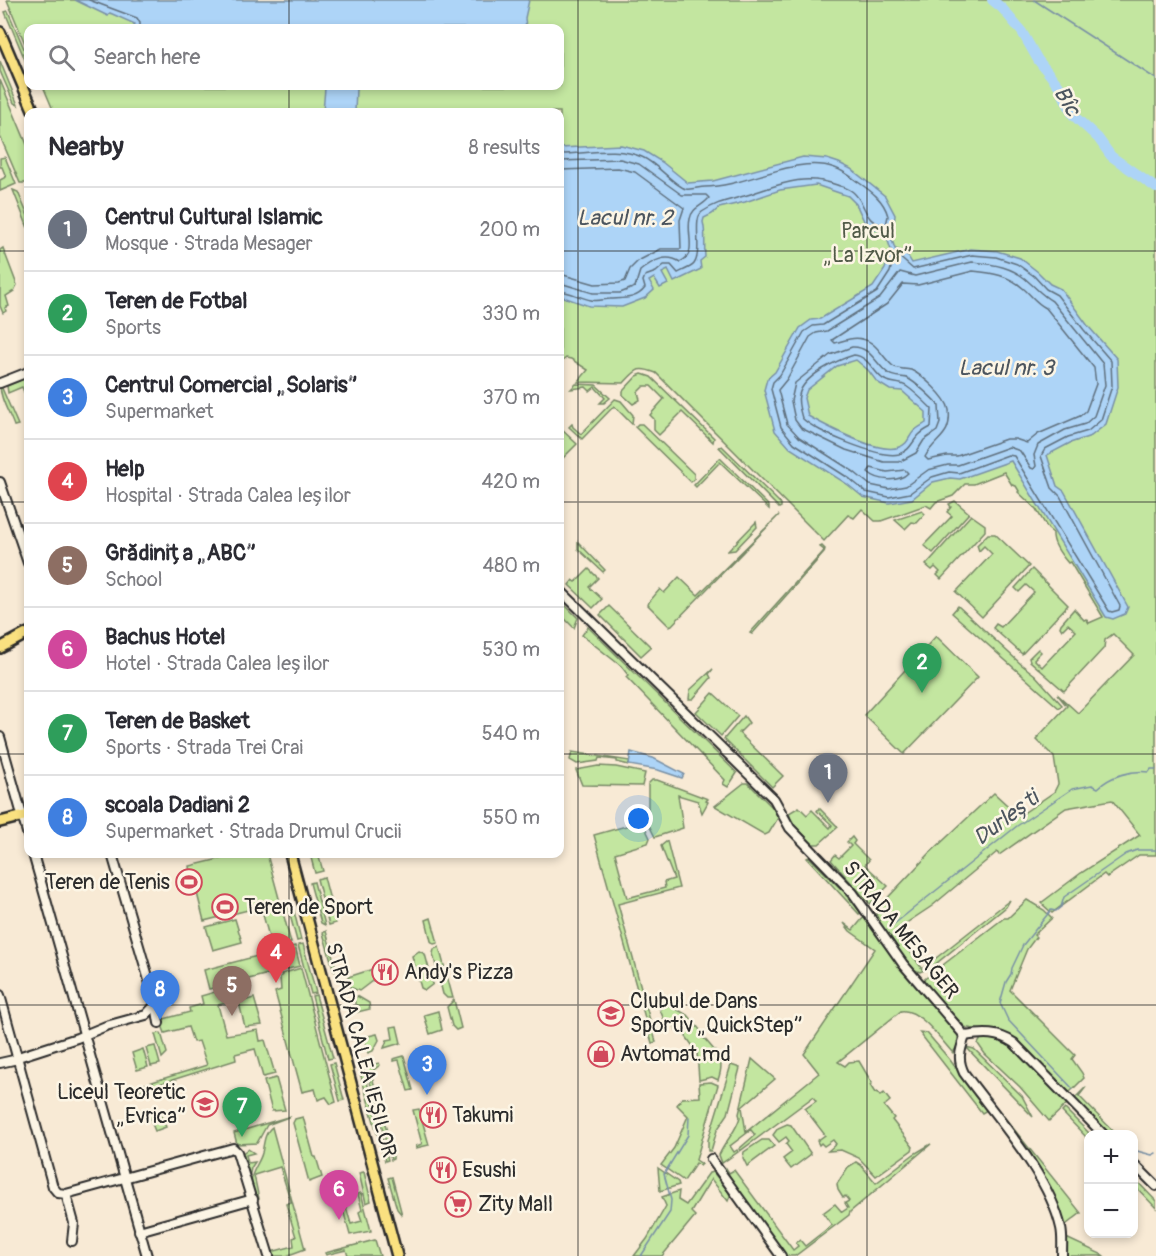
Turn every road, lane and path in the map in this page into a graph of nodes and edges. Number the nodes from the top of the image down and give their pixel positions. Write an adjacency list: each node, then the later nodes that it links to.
1 (0, 32): 2 (main road)
2 (2, 44): 3 (main road)
3 (32, 108)
4 (24, 374): 5 (street)
5 (0, 383)
6 (0, 483): 7 (street)
7 (24, 552)
8 (564, 594): 22 (street, STRADA MESAGER)
9 (24, 635): 10 (main road)
10 (0, 648)
11 (0, 737): 12 (street)
12 (24, 809)
13 (24, 816): 14 (main road)
14 (0, 822)
15 (34, 858): 21 (street)
16 (113, 858): 19 (street)
17 (291, 858): 36 (main road, STRADA CALEA IEȘILOR)
18 (0, 995): 23 (street)
19 (156, 1004): 20 (street); 21 (street)
20 (159, 1023)
21 (84, 1035): 23 (street); 28 (street)
22 (965, 1036): 25 (street); 38 (street)
23 (18, 1058): 24 (street); 30 (street)
24 (0, 1063)
25 (1099, 1130)
26 (711, 1159): 37 (street)
27 (1138, 1168): 29 (street)
28 (125, 1178): 30 (street); 31 (street); 32 (street)
29 (1156, 1186)
30 (66, 1194): 33 (street)
31 (253, 1199): 32 (street); 35 (street)
32 (140, 1231): 34 (street)
33 (72, 1241)
34 (147, 1256)
35 (269, 1256)
36 (397, 1256)
37 (781, 1256)
38 (1062, 1256)

